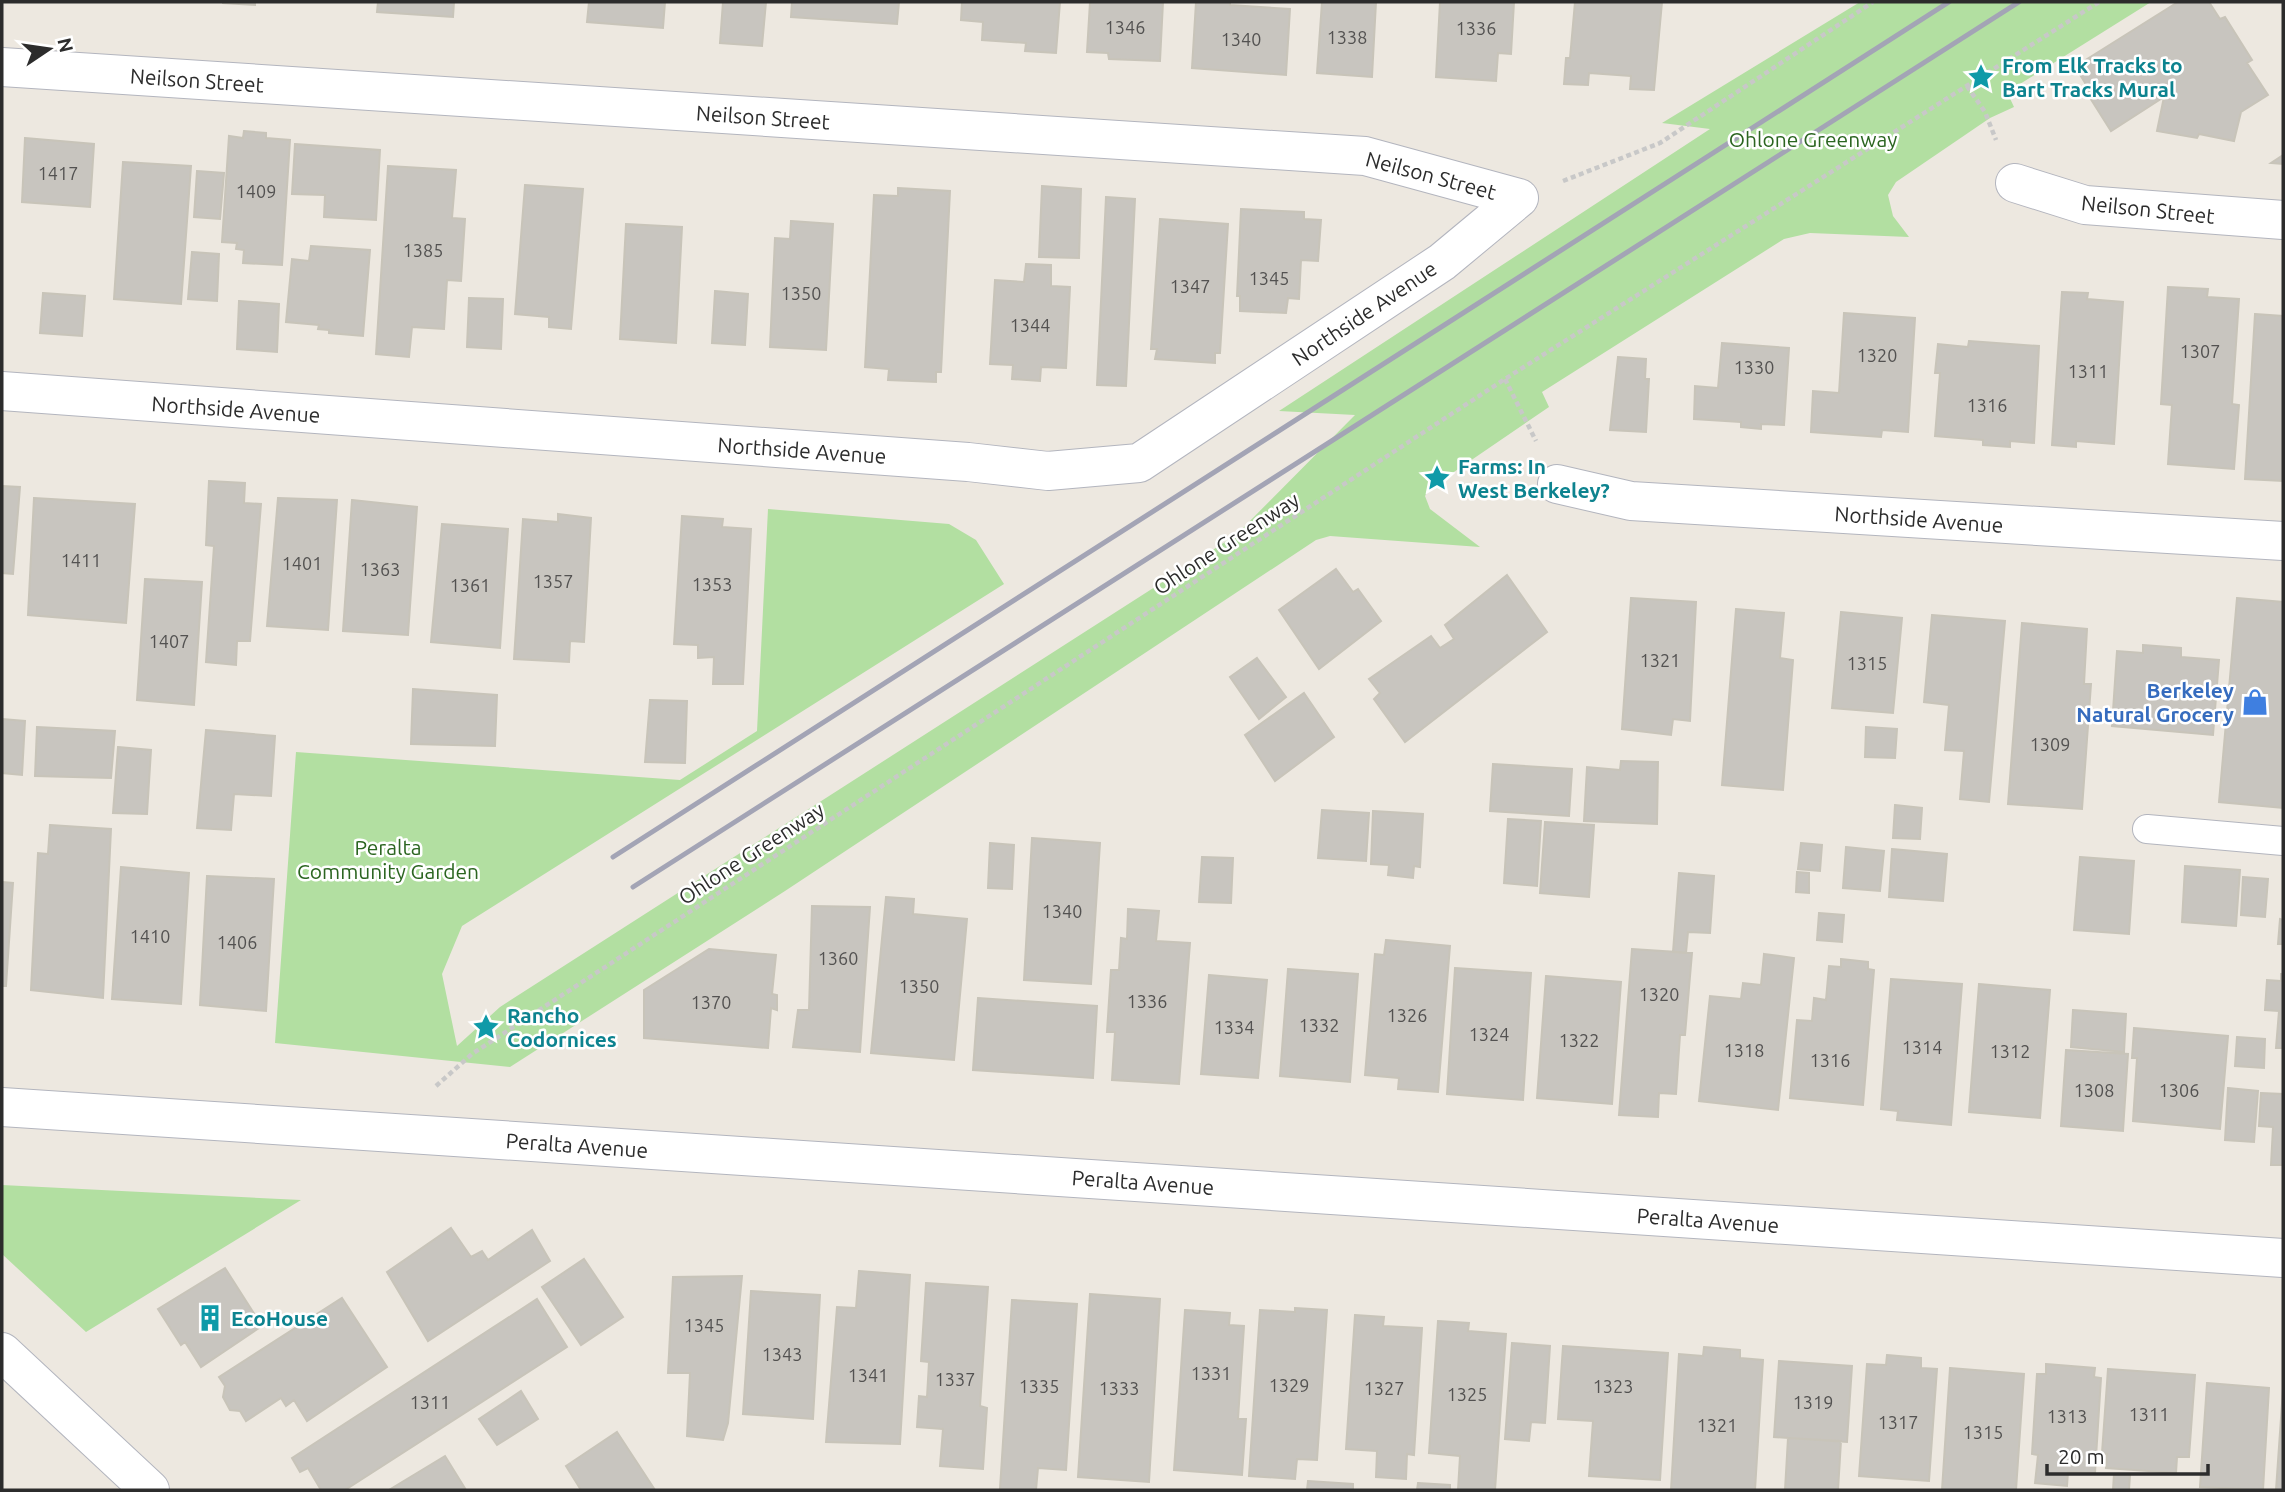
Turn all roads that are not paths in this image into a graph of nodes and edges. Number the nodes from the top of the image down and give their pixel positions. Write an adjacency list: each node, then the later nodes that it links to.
1 (2, 67): 3 (street, Neilson Street)
2 (2015, 183): 4 (street, Neilson Street)
3 (1519, 198): 5 (street, Northside Avenue)
4 (2283, 220)
5 (2, 391)
6 (1557, 484): 7 (street, Northside Avenue)
7 (2283, 541)
8 (2147, 829): 9 (lane)
9 (2283, 841)
10 (2, 1107): 11 (street, Peralta Avenue)
11 (2283, 1258)
12 (2, 1353): 13 (street)
13 (150, 1490)

